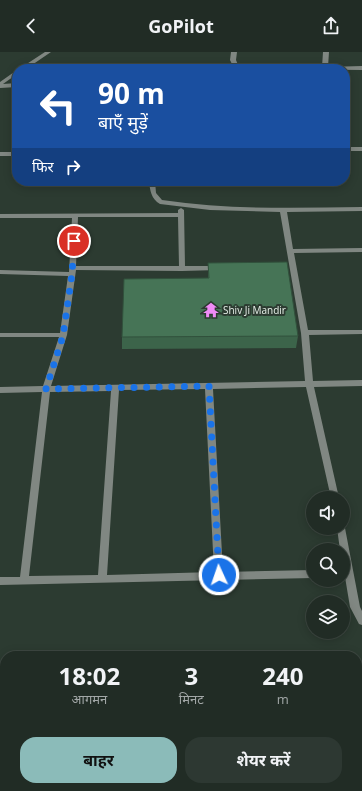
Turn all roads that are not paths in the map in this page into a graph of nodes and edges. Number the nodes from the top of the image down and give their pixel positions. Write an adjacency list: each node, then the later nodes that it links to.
1 (48, 52): 4 (street)
2 (234, 52): 5 (street)
3 (326, 52): 6 (street)
4 (30, 64)
5 (235, 64)
6 (325, 64)
7 (350, 68): 8 (street)
8 (362, 68)
9 (12, 76): 10 (street)
10 (0, 85): 11 (street)
11 (12, 86)
12 (350, 149): 13 (street)
13 (362, 149)
14 (0, 154): 15 (street)
15 (12, 154)
16 (152, 186): 17 (street)
17 (180, 206): 18 (street); 21 (street)
18 (283, 209): 19 (street); 24 (street)
19 (362, 209)
20 (75, 214): 21 (street); 22 (street); 29 (street)
21 (181, 215): 28 (street)
22 (0, 216)
23 (362, 250): 24 (street)
24 (290, 251): 26 (street)
25 (285, 266): 26 (street)
26 (293, 266): 32 (street)
27 (230, 268): 28 (street)
28 (182, 269): 29 (street)
29 (72, 271): 30 (street); 34 (street)
30 (0, 272)
31 (362, 332): 32 (street)
32 (305, 333): 36 (street)
33 (0, 335): 34 (street)
34 (63, 336): 39 (street)
35 (362, 382): 36 (street)
36 (309, 383): 37 (street); 41 (street)
37 (209, 386): 38 (street); 43 (street)
38 (115, 388): 39 (street); 44 (street)
39 (46, 389): 40 (street); 46 (street)
40 (0, 390)
41 (333, 491)
42 (306, 574): 43 (street)
43 (219, 575): 44 (street)
44 (102, 578): 46 (street)
45 (0, 580): 46 (street)
46 (24, 580)
47 (350, 587): 48 (street)
48 (362, 621)

